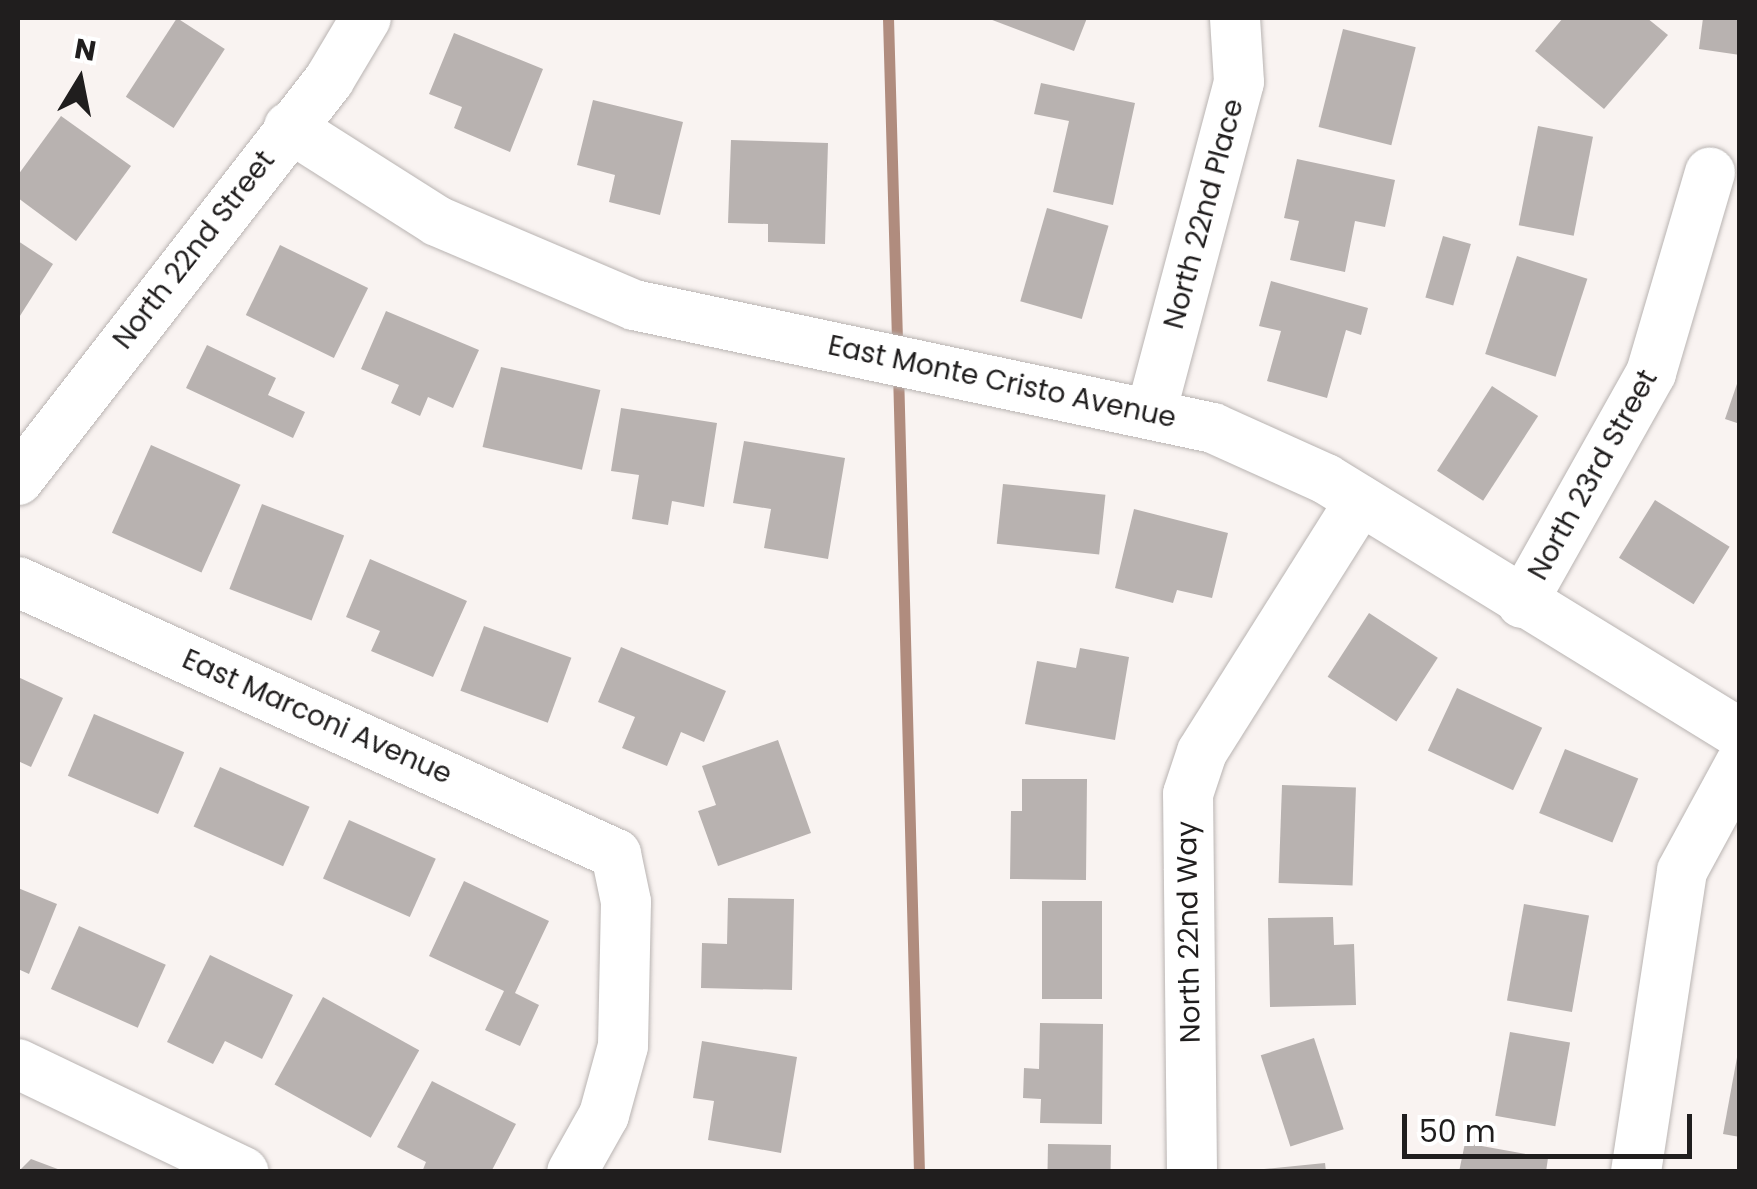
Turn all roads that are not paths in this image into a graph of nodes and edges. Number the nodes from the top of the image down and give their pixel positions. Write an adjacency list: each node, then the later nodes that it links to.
1 (366, 18): 3 (street, North 22nd Street)
2 (1235, 18): 5 (street, North 22nd Place)
3 (289, 127): 5 (street, East Monte Cristo Avenue); 6 (street, North 22nd Street)
4 (1710, 172): 9 (street, North 23rd Street)
5 (1152, 409): 7 (street, East Monte Cristo Avenue)
6 (18, 480)
7 (1360, 501): 9 (street, East Monte Cristo Avenue); 15 (street, North 22nd Way)
8 (18, 582): 14 (street, East Marconi Avenue)
9 (1522, 603): 10 (street, East Monte Cristo Avenue)
10 (1740, 734)
11 (1740, 764): 16 (street)
12 (18, 1064): 13 (street)
13 (243, 1172)
14 (572, 1172)
15 (1192, 1172)
16 (1636, 1172)

